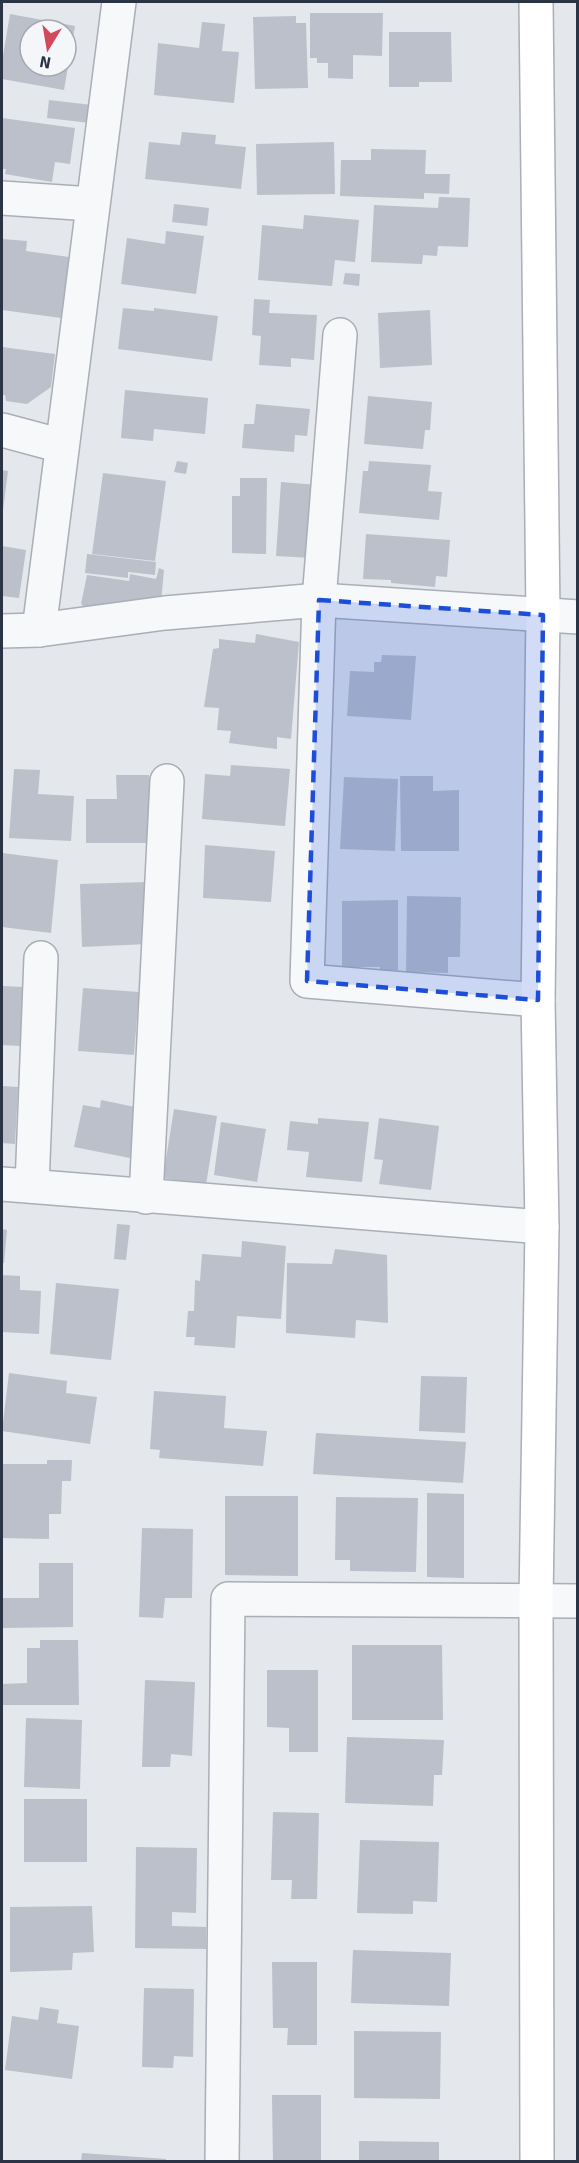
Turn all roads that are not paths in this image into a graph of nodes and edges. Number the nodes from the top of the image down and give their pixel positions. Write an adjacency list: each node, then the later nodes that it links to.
1 (118, 2): 4 (street)
2 (536, 2): 9 (street)
3 (2, 198): 4 (street)
4 (92, 204): 7 (street)
5 (340, 335): 8 (street)
6 (2, 430): 7 (street)
7 (62, 446): 11 (street)
8 (319, 600): 9 (street); 11 (street); 15 (street)
9 (543, 615): 10 (street); 15 (street)
10 (578, 617)
11 (39, 630): 12 (street)
12 (2, 631)
13 (167, 781): 17 (street)
14 (41, 958): 16 (street)
15 (538, 1000): 18 (street)
16 (16, 1185): 17 (street)
17 (146, 1197): 18 (street)
18 (542, 1227): 19 (street)
19 (536, 1600): 20 (street); 21 (street); 22 (street)
20 (578, 1601)
21 (222, 2162)
22 (537, 2162)

